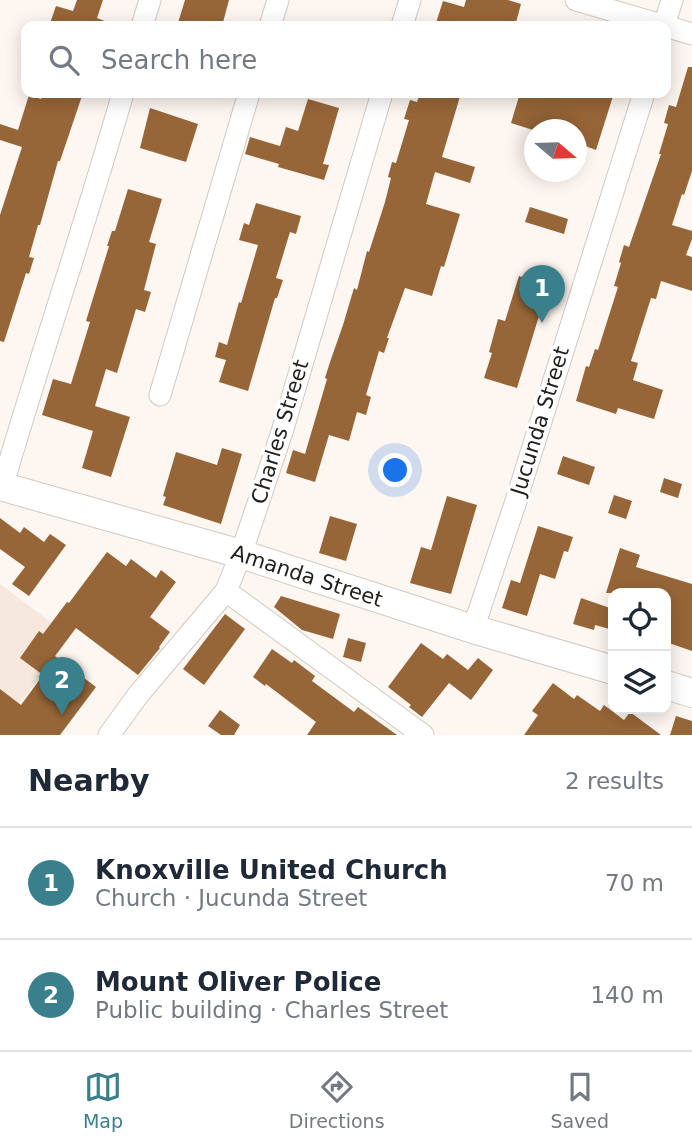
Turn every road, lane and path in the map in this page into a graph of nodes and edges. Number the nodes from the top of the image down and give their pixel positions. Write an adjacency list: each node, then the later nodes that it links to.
1 (150, 0): 6 (street)
2 (278, 0): 7 (street)
3 (410, 0): 8 (street)
4 (576, 0): 9 (street)
5 (672, 0): 10 (street)
6 (144, 21)
7 (272, 21)
8 (404, 21)
9 (648, 21)
10 (666, 21)
11 (671, 28): 12 (street)
12 (692, 34)
13 (122, 98): 18 (street)
14 (248, 98): 17 (street)
15 (381, 98): 19 (street, Charles Street)
16 (642, 98): 21 (street, Jucunda Street)
17 (160, 395)
18 (1, 486): 19 (street, Amanda Street)
19 (241, 554): 20 (street, Charles Street); 21 (street, Amanda Street)
20 (226, 591): 25 (street, Charles Street); 26 (street)
21 (473, 629): 22 (street, Amanda Street)
22 (608, 669)
23 (671, 687): 24 (street)
24 (692, 693)
25 (109, 735)
26 (423, 735)

